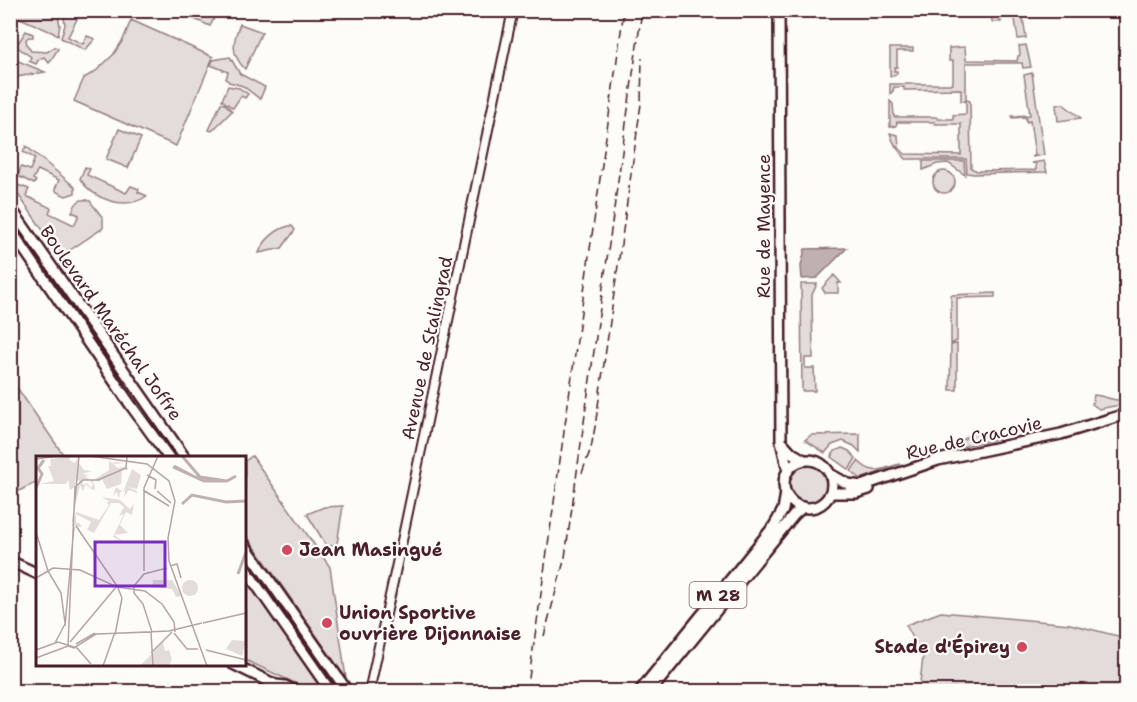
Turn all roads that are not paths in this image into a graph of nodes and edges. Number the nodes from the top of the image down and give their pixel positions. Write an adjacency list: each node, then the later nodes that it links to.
1 (513, 10): 31 (street, Avenue de Stalingrad)
2 (779, 10): 12 (main road, Rue de Mayence)
3 (10, 207): 5 (main road, Boulevard Maréchal Joffre)
4 (10, 229): 6 (main road, Boulevard Maréchal Joffre)
5 (53, 268): 6 (main road); 7 (main road, Boulevard Maréchal Joffre)
6 (41, 273): 8 (main road, Boulevard Maréchal Joffre)
7 (140, 393): 8 (main road); 10 (main road, Boulevard Maréchal Joffre)
8 (132, 407): 13 (main road, Boulevard Maréchal Joffre)
9 (1126, 414): 17 (main road, Rue de Cracovie)
10 (158, 418): 13 (main road); 14 (main road, Boulevard Maréchal Joffre)
11 (1126, 419): 19 (main road, Rue de Cracovie)
12 (782, 441): 15 (main road); 16 (main road, Rue de Mayence)
13 (168, 456)
14 (184, 456)
15 (804, 460): 16 (main road); 17 (main road)
16 (788, 471): 18 (main road)
17 (830, 474): 19 (main road)
18 (786, 493): 20 (main road); 32 (main road, M 28)
19 (830, 493): 20 (main road)
20 (803, 507): 33 (main road, M 28)
21 (246, 547): 30 (main road)
22 (10, 561): 24 (main road)
23 (246, 570): 29 (main road)
24 (36, 573)
25 (237, 666): 26 (main road)
26 (276, 685): 27 (main road); 28 (main road)
27 (284, 692)
28 (296, 692)
29 (331, 692)
30 (348, 692)
31 (369, 692)
32 (639, 692)
33 (650, 692)

